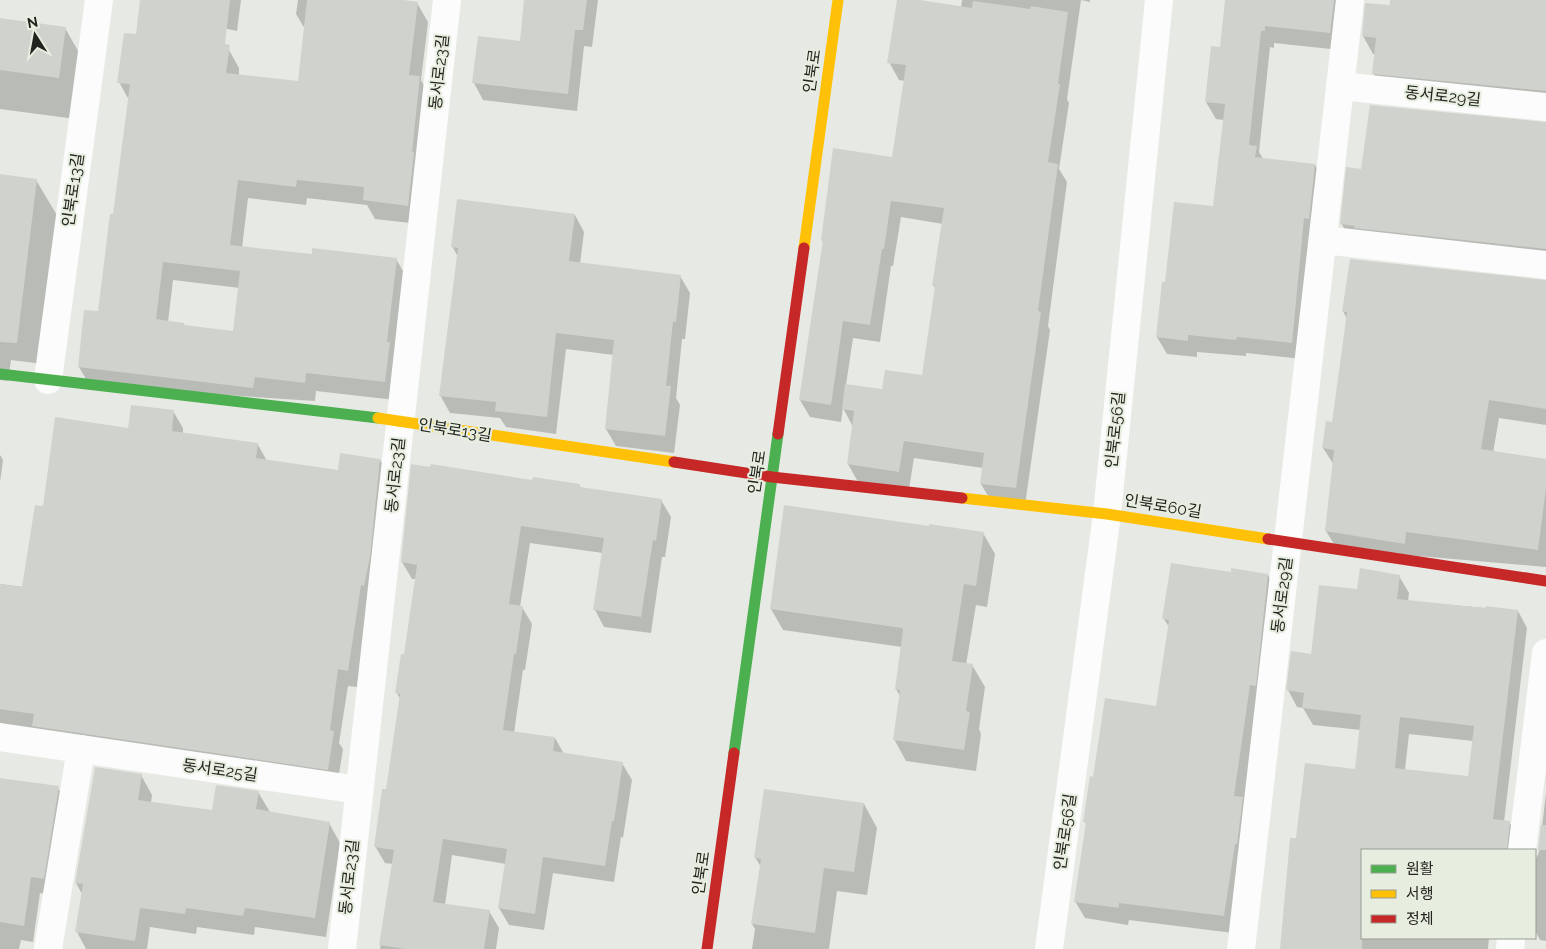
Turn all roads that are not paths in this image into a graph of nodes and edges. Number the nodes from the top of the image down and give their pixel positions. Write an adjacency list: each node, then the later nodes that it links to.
1 (99, 0): 11 (street, 인북로13길)
2 (447, 0): 12 (street, 동서로23길)
3 (838, 0): 13 (street, 인북로)
4 (1159, 0): 14 (street, 인북로56길)
5 (1350, 0): 6 (street, 동서로29길)
6 (1340, 86): 7 (street, 동서로29길); 8 (street, 동서로29길)
7 (1546, 107)
8 (1323, 240): 9 (street); 15 (street, 동서로29길)
9 (1546, 265)
10 (0, 374): 11 (street, 인북로13길)
11 (48, 380): 12 (street, 인북로13길)
12 (400, 421): 13 (street, 인북로13길); 20 (street, 동서로23길)
13 (772, 477): 14 (street, 인북로60길); 24 (street, 인북로)
14 (1107, 514): 15 (street, 인북로60길); 25 (street, 인북로56길)
15 (1288, 542): 16 (street, 인북로60길); 26 (street, 동서로29길)
16 (1546, 581)
17 (1546, 653): 21 (street)
18 (0, 737): 19 (street, 동서로25길)
19 (81, 749): 20 (street, 동서로25길); 22 (street)
20 (359, 790): 23 (street, 동서로23길)
21 (1522, 849)
22 (48, 949)
23 (342, 949)
24 (707, 949)
25 (1049, 949)
26 (1242, 949)

